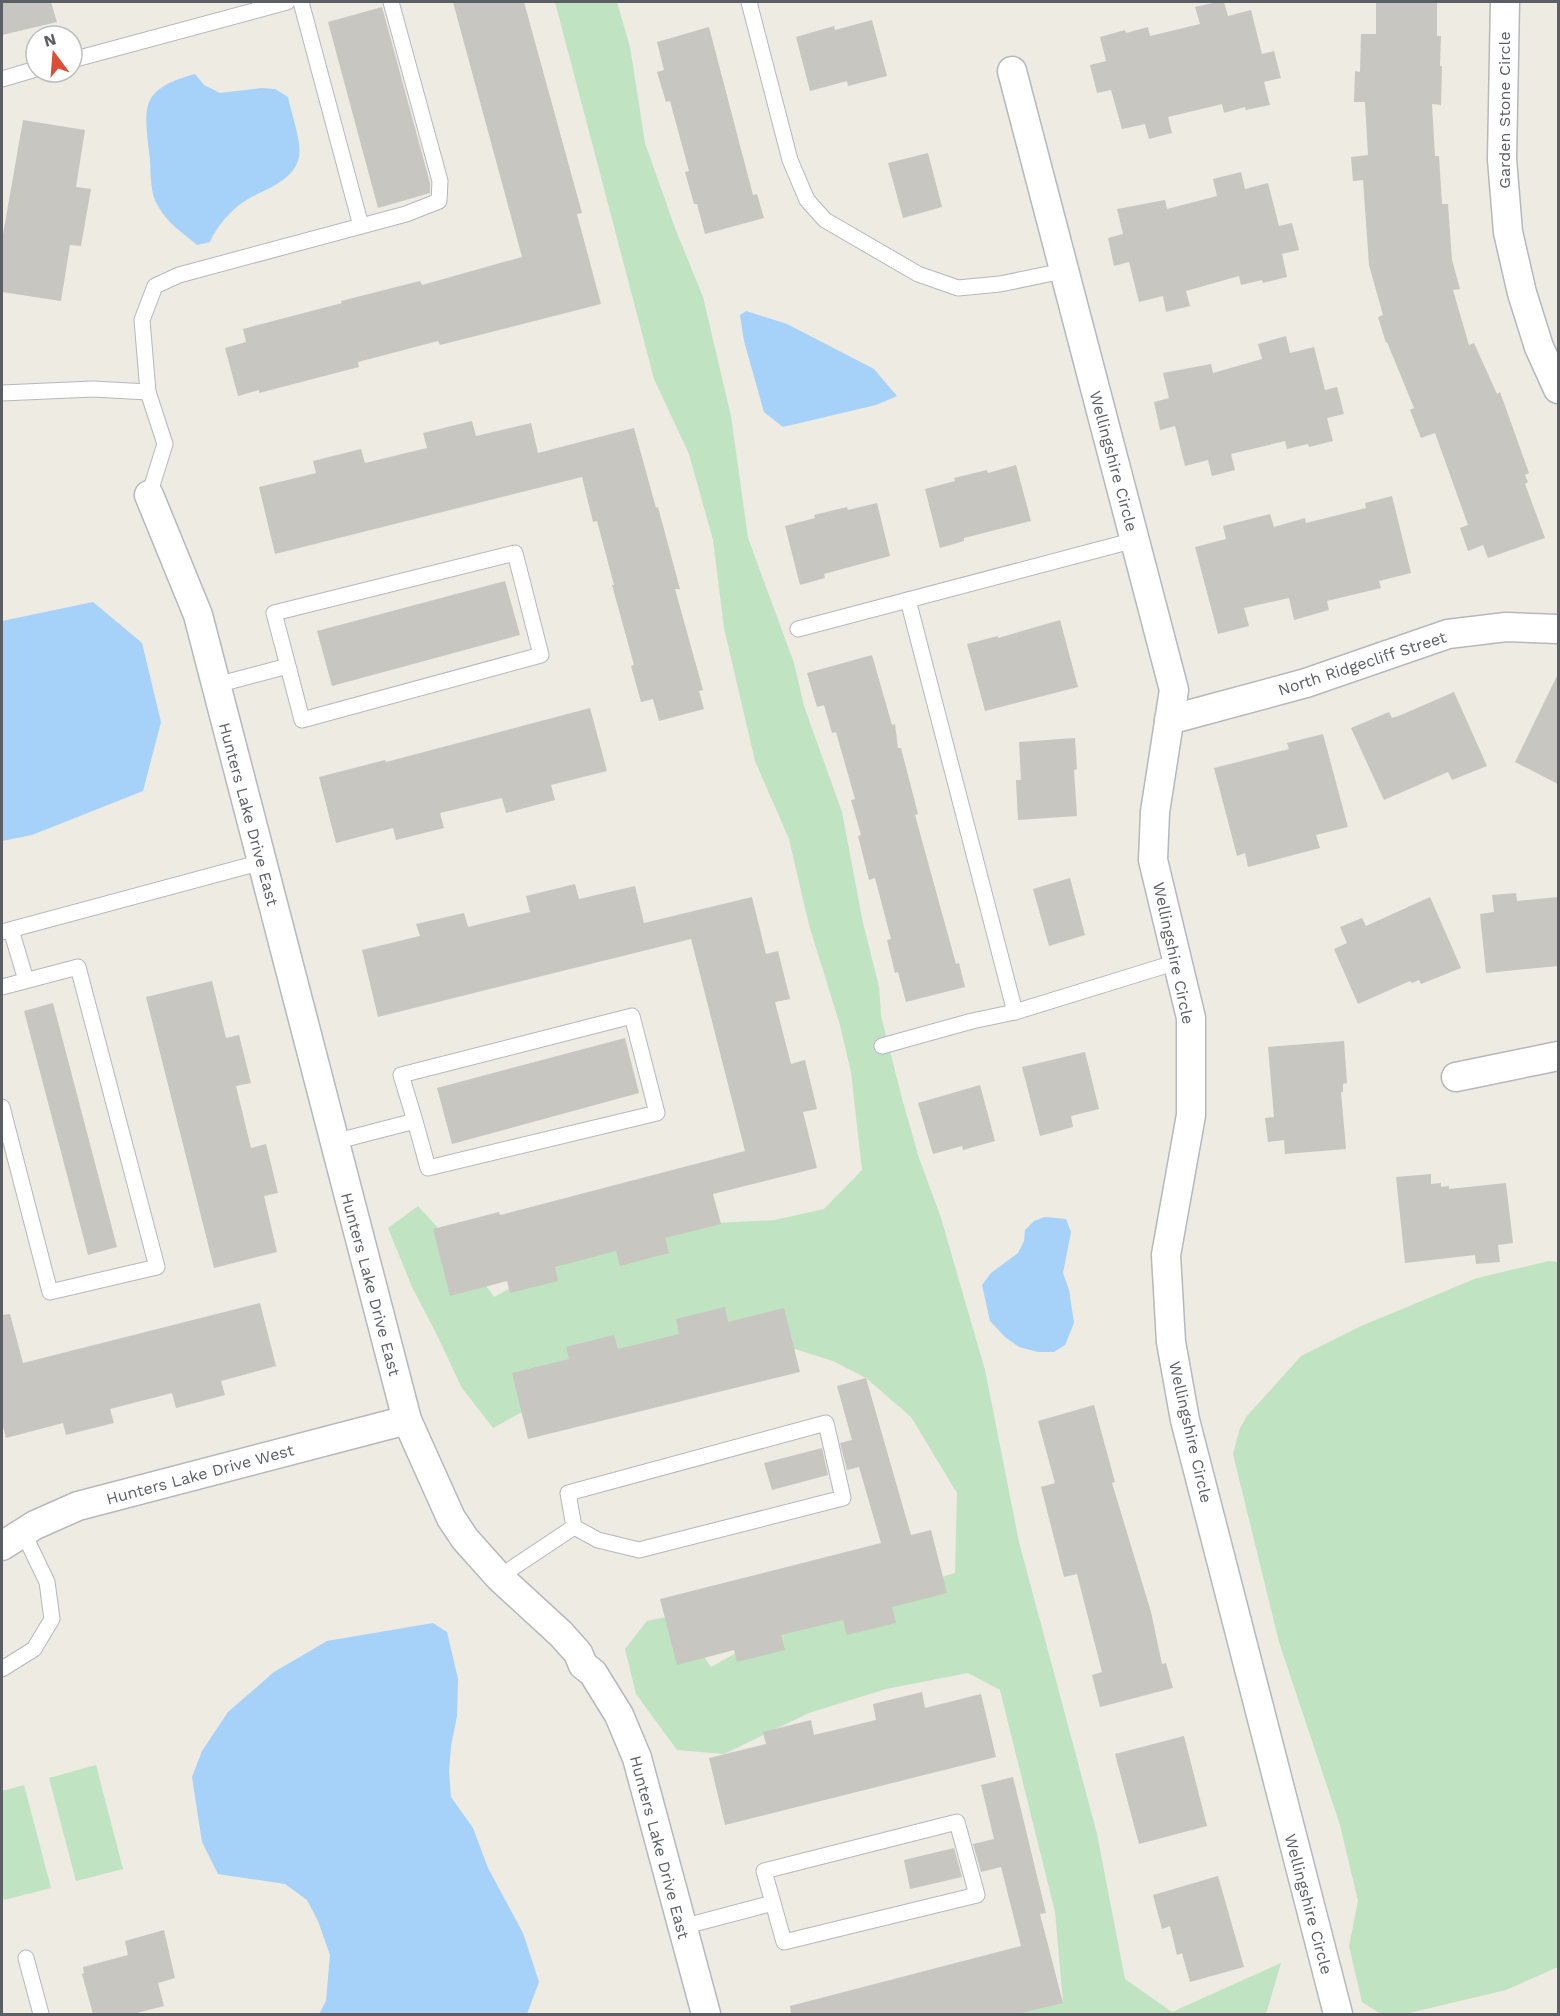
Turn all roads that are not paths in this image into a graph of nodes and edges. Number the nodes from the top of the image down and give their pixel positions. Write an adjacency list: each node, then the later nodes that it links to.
1 (287, 2): 6 (lane)
2 (301, 2): 10 (lane)
3 (391, 2): 10 (lane)
4 (749, 2): 11 (lane)
5 (1504, 2): 12 (street, Garden Stone Circle)
6 (84, 57)
7 (1012, 71): 11 (street, Wellingshire Circle)
8 (24, 73): 9 (lane)
9 (2, 79)
10 (361, 226): 13 (lane)
11 (1063, 271): 16 (street, Wellingshire Circle)
12 (1558, 389)
13 (148, 392): 14 (lane); 15 (lane)
14 (2, 393)
15 (148, 495): 21 (street, Hunters Lake Drive East)
16 (1136, 540): 17 (lane); 22 (street, Wellingshire Circle)
17 (908, 600): 18 (lane); 28 (lane)
18 (798, 629)
19 (1558, 629): 22 (street, North Ridgecliff Street)
20 (288, 666): 20 (lane); 21 (lane)
21 (216, 685): 23 (street, Hunters Lake Drive East)
22 (1169, 720): 25 (street, Wellingshire Circle)
23 (262, 862): 24 (lane); 34 (street, Hunters Lake Drive East)
24 (6, 931): 26 (lane)
25 (1177, 962): 28 (lane); 45 (street, Wellingshire Circle)
26 (26, 980): 27 (lane); 32 (lane)
27 (2, 987)
28 (1016, 1012): 29 (lane)
29 (882, 1046)
30 (1558, 1056): 31 (street)
31 (1456, 1077)
32 (2, 1107)
33 (415, 1121): 33 (lane); 34 (lane)
34 (334, 1142): 35 (street, Hunters Lake Drive East)
35 (406, 1420): 37 (street, Hunters Lake Drive West); 38 (street, Hunters Lake Drive East)
36 (573, 1527): 36 (lane); 38 (lane)
37 (12, 1539): 39 (lane)
38 (499, 1577): 41 (street, Hunters Lake Drive East)
39 (2, 1669)
40 (773, 1903): 40 (lane); 41 (lane)
41 (682, 1927): 44 (street, Hunters Lake Drive East)
42 (26, 1958): 43 (lane)
43 (41, 2014)
44 (705, 2014)
45 (1338, 2014)

